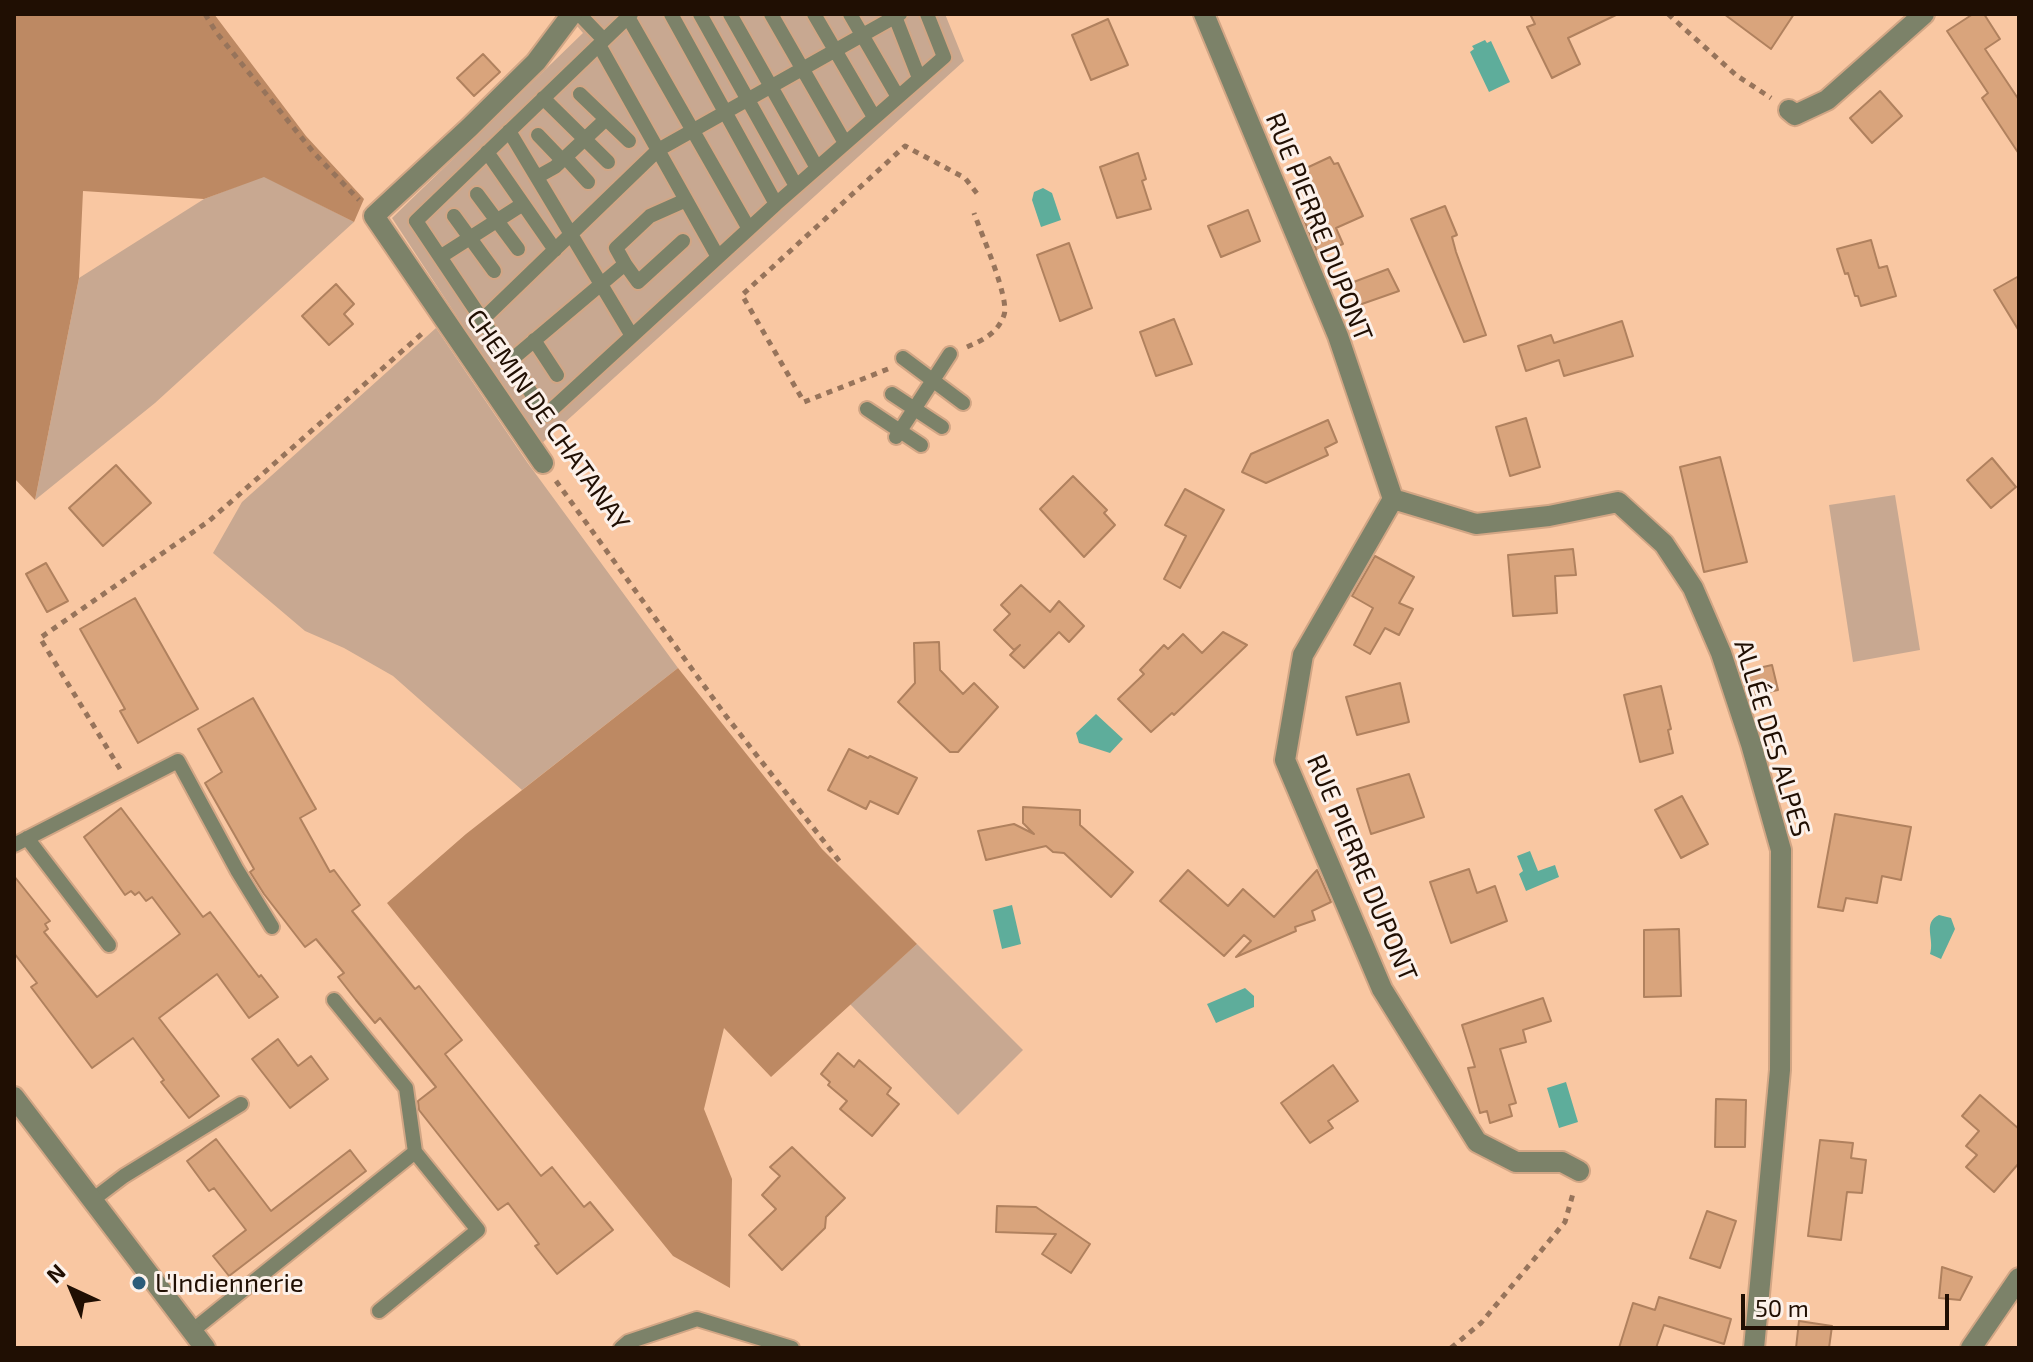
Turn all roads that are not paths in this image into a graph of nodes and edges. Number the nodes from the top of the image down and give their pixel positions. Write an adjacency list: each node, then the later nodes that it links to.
1 (572, 14): 74 (street, CHEMIN DE CHATANAY)
2 (579, 14): 15 (lane)
3 (671, 14): 25 (lane)
4 (700, 14): 23 (lane)
5 (730, 14): 19 (lane)
6 (771, 14): 17 (lane)
7 (814, 14): 16 (lane)
8 (850, 14): 14 (lane)
9 (927, 14): 18 (lane)
10 (1204, 14): 75 (street, RUE PIERRE DUPONT)
11 (1924, 14): 24 (street)
12 (629, 15): 15 (lane); 29 (lane)
13 (896, 15): 14 (lane); 18 (lane)
14 (863, 35): 16 (lane); 21 (lane)
15 (601, 43): 22 (lane); 34 (lane)
16 (835, 51): 17 (lane); 26 (lane)
17 (802, 69): 19 (lane); 33 (lane)
18 (919, 78): 21 (lane)
19 (771, 87): 23 (lane); 38 (lane)
20 (580, 94): 27 (lane)
21 (898, 97): 26 (lane)
22 (543, 98): 28 (lane); 31 (lane)
23 (748, 100): 25 (lane); 41 (lane)
24 (1789, 110)
25 (726, 112): 29 (lane); 45 (lane)
26 (874, 117): 33 (lane)
27 (606, 119): 31 (lane); 32 (lane)
28 (509, 131): 35 (lane); 39 (lane)
29 (693, 131): 34 (lane); 48 (lane)
30 (538, 135): 36 (lane)
31 (585, 139): 36 (lane); 37 (lane)
32 (629, 141)
33 (845, 143): 38 (lane)
34 (658, 150): 43 (lane); 49 (lane)
35 (487, 152): 44 (lane); 54 (lane)
36 (563, 159): 39 (lane); 40 (lane)
37 (608, 162)
38 (817, 168): 41 (lane)
39 (537, 177): 49 (lane)
40 (588, 182)
41 (796, 186): 45 (lane)
42 (477, 194): 47 (lane)
43 (686, 200): 55 (lane); 56 (lane)
44 (523, 204): 47 (lane); 53 (lane)
45 (776, 204): 48 (lane)
46 (454, 216): 50 (lane)
47 (497, 221): 50 (lane); 52 (lane)
48 (749, 229): 55 (lane)
49 (571, 234): 53 (lane); 58 (lane)
50 (470, 238): 54 (lane); 57 (lane)
51 (683, 241): 56 (lane)
52 (518, 249)
53 (555, 250): 59 (lane)
54 (440, 257): 59 (lane)
55 (718, 257): 60 (lane)
56 (625, 264): 58 (lane)
57 (494, 271)
58 (601, 284): 60 (lane); 61 (lane)
59 (482, 320): 64 (lane)
60 (632, 336): 64 (lane)
61 (534, 340): 64 (lane); 65 (lane)
62 (950, 354): 66 (lane)
63 (903, 358): 66 (lane)
64 (510, 361)
65 (557, 375)
66 (933, 380): 68 (lane); 69 (lane)
67 (892, 394): 69 (lane)
68 (963, 403)
69 (914, 408): 71 (lane); 72 (lane)
70 (867, 409): 72 (lane)
71 (942, 427)
72 (898, 434): 73 (lane)
73 (921, 445)
74 (543, 463)
75 (1393, 499): 83 (street, RUE PIERRE DUPONT); 90 (street, ALLÉE DES ALPES)
76 (21, 842): 77 (lane); 78 (lane)
77 (272, 927)
78 (109, 945)
79 (334, 1000): 82 (lane)
80 (14, 1097): 84 (street)
81 (241, 1104): 84 (lane)
82 (415, 1152): 86 (lane); 87 (lane)
83 (1579, 1171)
84 (91, 1201): 87 (street)
85 (2019, 1278): 91 (street)
86 (379, 1311)
87 (198, 1340)
88 (621, 1348): 89 (lane)
89 (792, 1348)
90 (1754, 1348)
91 (1971, 1348)

